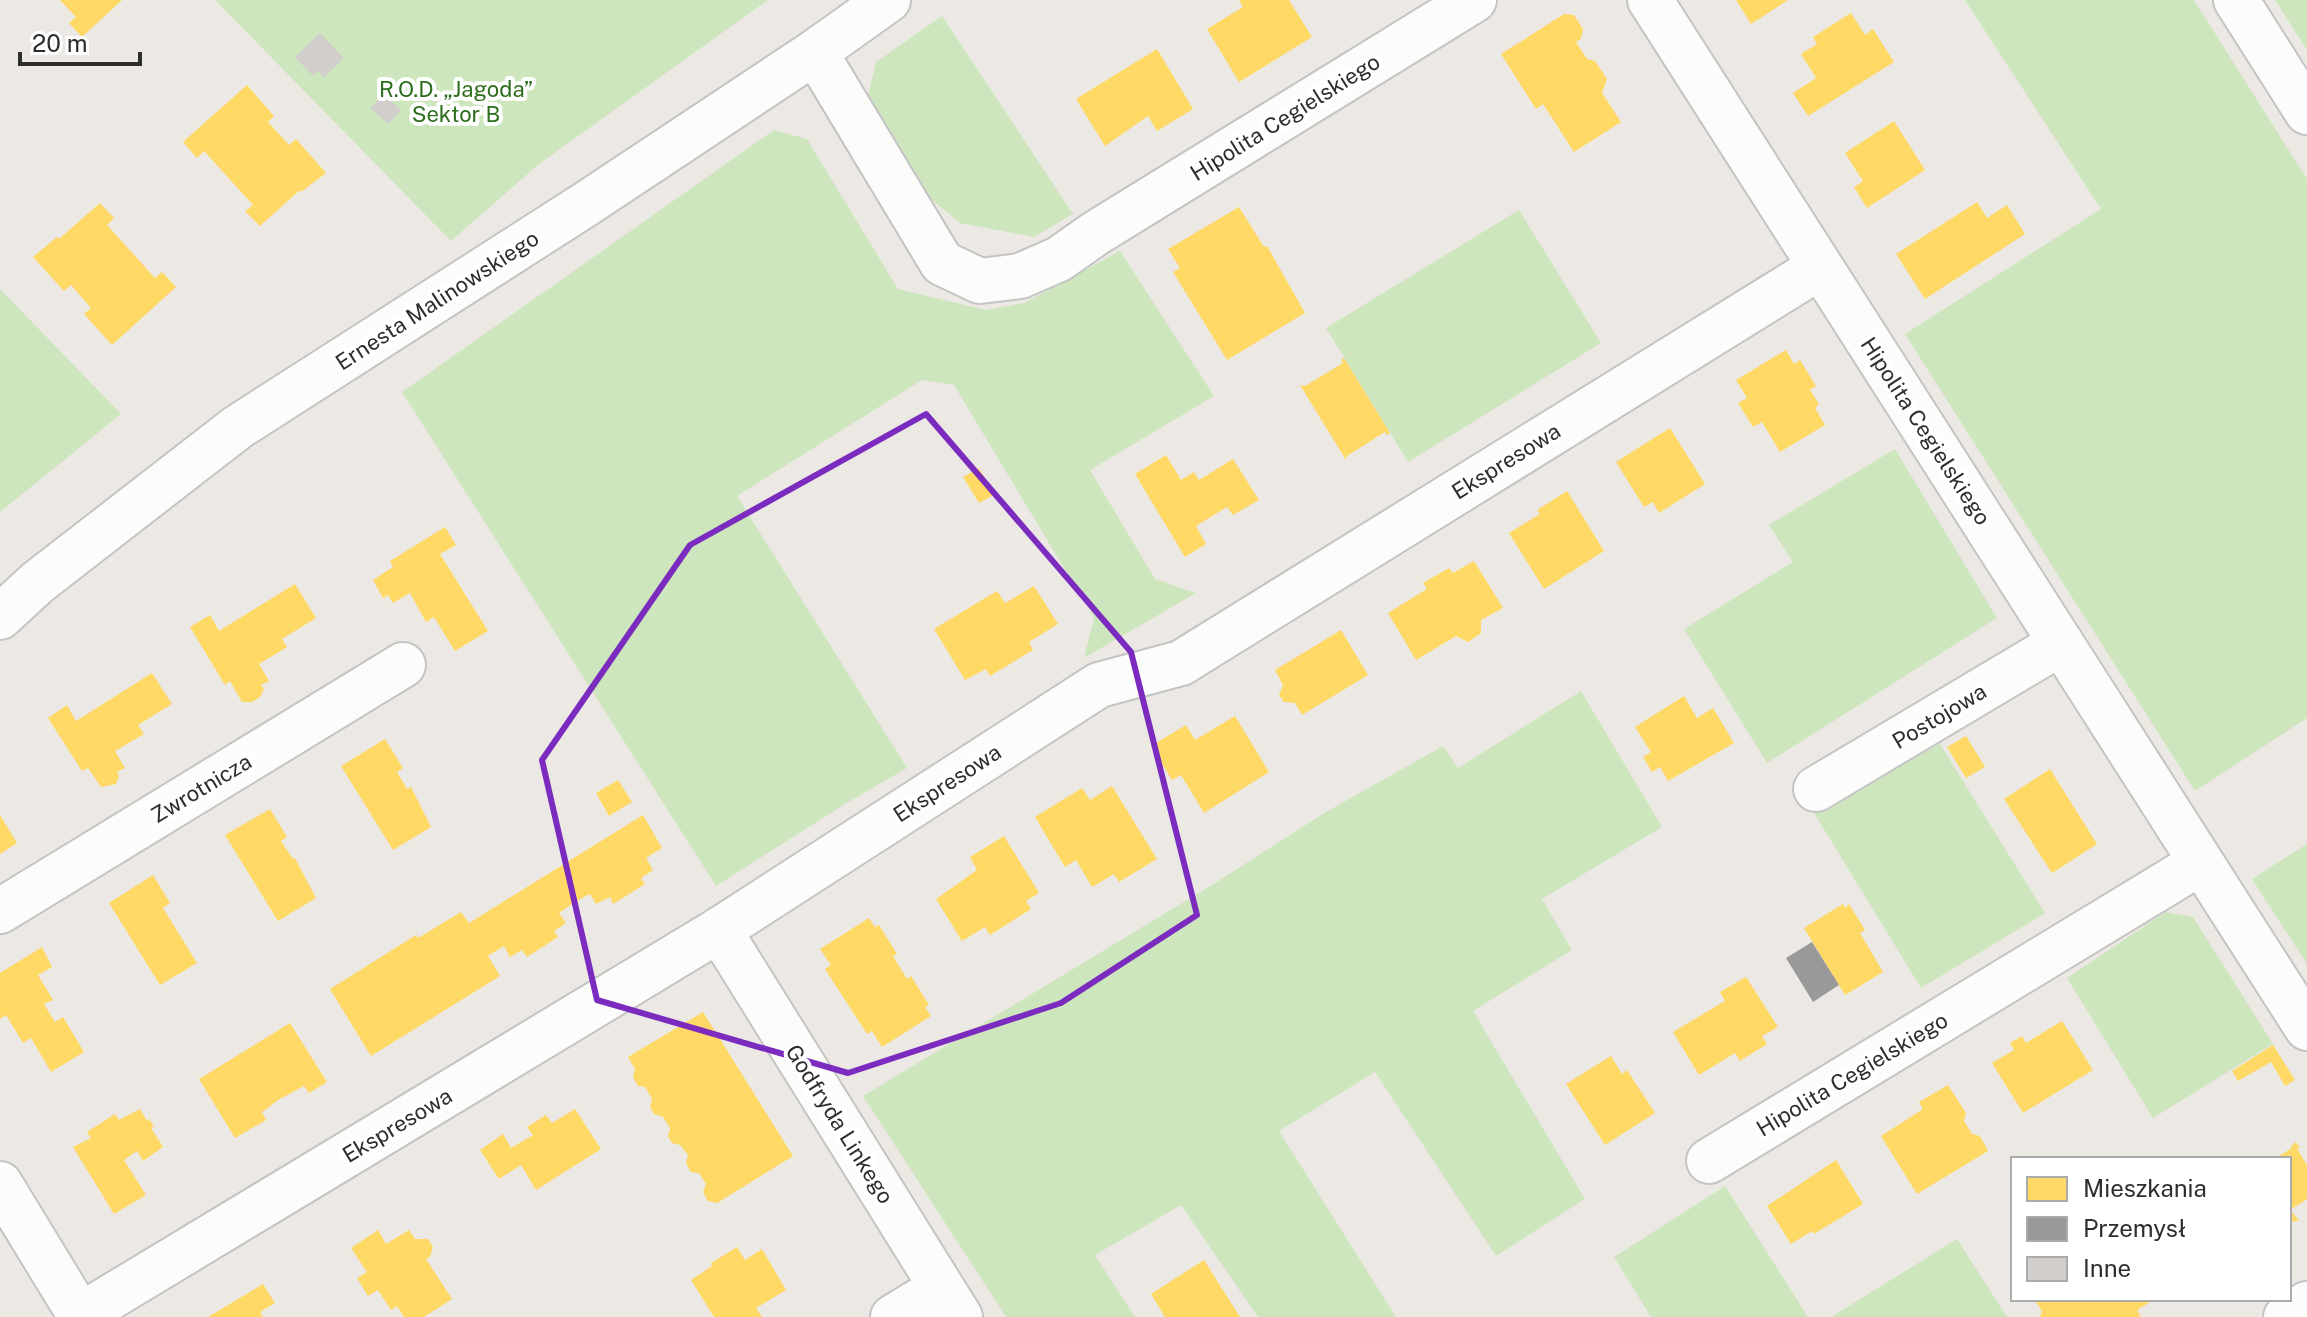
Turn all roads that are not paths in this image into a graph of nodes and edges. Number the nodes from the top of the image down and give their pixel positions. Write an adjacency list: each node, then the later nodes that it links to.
1 (888, 0): 5 (street, Ernesta Malinowskiego)
2 (1474, 0): 5 (street, Hipolita Cegielskiego)
3 (1650, 0): 7 (street, Hipolita Cegielskiego)
4 (2236, 0): 6 (street)
5 (815, 52): 8 (street, Ernesta Malinowskiego)
6 (2307, 112)
7 (1820, 267): 9 (street, Hipolita Cegielskiego); 14 (street, Ekspresowa)
8 (0, 617)
9 (2061, 643): 11 (street, Postojowa); 12 (street, Hipolita Cegielskiego)
10 (403, 665): 13 (street, Zwrotnicza)
11 (1816, 789)
12 (2200, 863): 15 (street, Hipolita Cegielskiego); 16 (street, Hipolita Cegielskiego)
13 (0, 911)
14 (719, 930): 18 (street, Godfryda Linkego); 20 (street, Ekspresowa)
15 (2307, 1028)
16 (1709, 1161)
17 (0, 1184): 20 (street)
18 (951, 1302): 21 (street)
19 (2307, 1304): 22 (street)
20 (81, 1316)
21 (893, 1317)
22 (2286, 1317)

